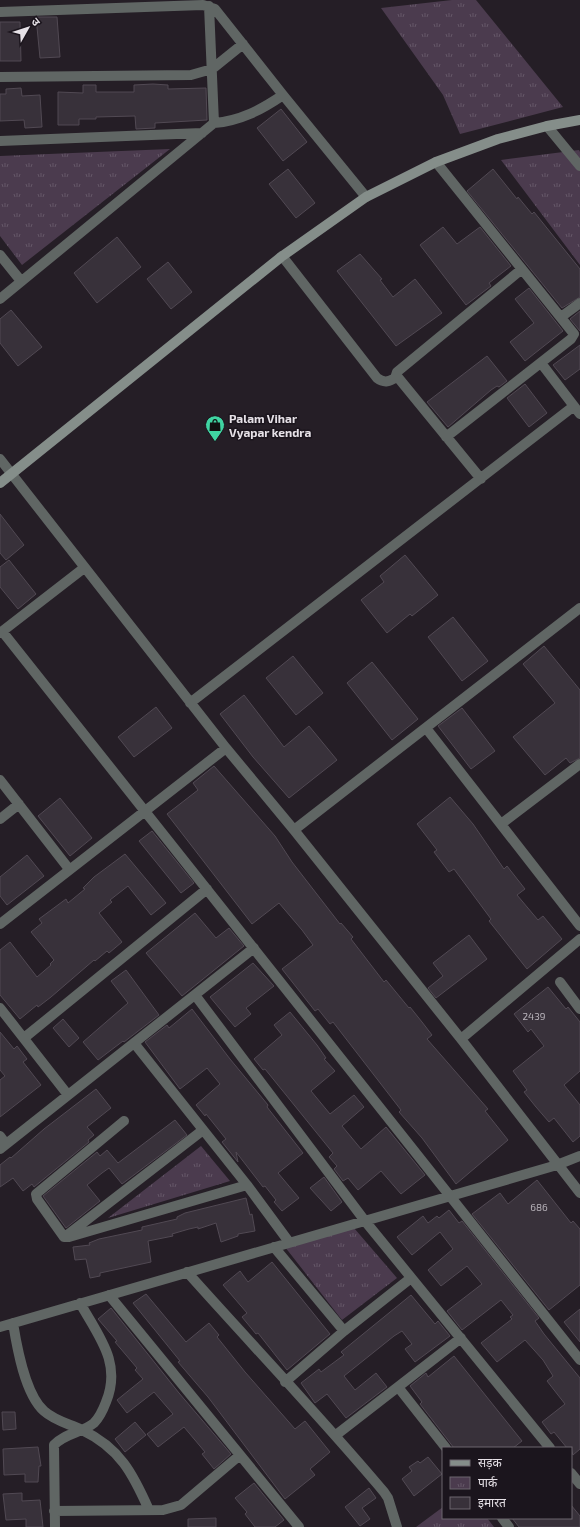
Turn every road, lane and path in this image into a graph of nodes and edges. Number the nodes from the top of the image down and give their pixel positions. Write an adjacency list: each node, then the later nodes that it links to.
1 (210, 6): 2 (street); 3 (street); 4 (street)
2 (0, 12)
3 (243, 44): 4 (street); 6 (street)
4 (212, 69): 5 (street); 8 (street)
5 (0, 77)
6 (282, 95): 8 (street); 14 (street)
7 (580, 120): 9 (street)
8 (214, 123): 10 (street)
9 (547, 126): 12 (street); 13 (street)
10 (202, 133): 11 (street); 18 (street)
11 (0, 142)
12 (436, 162): 14 (street); 17 (street)
13 (580, 166)
14 (366, 197): 16 (street)
15 (0, 255): 18 (street)
16 (282, 256): 23 (street); 27 (street)
17 (522, 270): 21 (street); 23 (street)
18 (20, 281): 19 (street)
19 (0, 299)
20 (580, 303): 21 (street)
21 (561, 317): 22 (street)
22 (541, 363): 24 (street); 25 (street)
23 (397, 377): 25 (street)
24 (577, 410): 28 (street)
25 (446, 437): 28 (street)
26 (0, 459): 27 (street)
27 (12, 474): 29 (street); 30 (street)
28 (480, 479): 33 (street)
29 (0, 483)
30 (84, 568): 32 (street); 33 (street)
31 (580, 608): 34 (street)
32 (1, 632): 39 (street)
33 (190, 703): 35 (street)
34 (426, 728): 41 (street); 42 (street)
35 (226, 748): 39 (street); 42 (street)
36 (580, 764): 41 (street)
37 (0, 780): 38 (street)
38 (19, 804): 40 (street); 43 (street)
39 (145, 811): 43 (street); 44 (street)
40 (0, 819)
41 (501, 824): 47 (street)
42 (294, 830): 55 (street)
43 (70, 869): 46 (street)
44 (207, 889): 49 (street); 54 (street)
45 (0, 910): 46 (street)
46 (3, 921)
47 (580, 926)
48 (580, 940): 55 (street)
49 (254, 948): 51 (street); 65 (street)
50 (560, 982): 53 (street)
51 (195, 995): 56 (street); 66 (street)
52 (0, 1008): 54 (street)
53 (580, 1008)
54 (24, 1038): 57 (street)
55 (461, 1039): 62 (street)
56 (134, 1043): 57 (street); 59 (street)
57 (68, 1095): 60 (street)
58 (124, 1121): 67 (street)
59 (203, 1130): 63 (street); 67 (street)
60 (2, 1143)
61 (580, 1156): 62 (street)
62 (557, 1165): 64 (street); 65 (street)
63 (247, 1185): 67 (street); 68 (street)
64 (580, 1193)
65 (449, 1196): 66 (street); 78 (street)
66 (365, 1221): 68 (street); 71 (street)
67 (64, 1237)
68 (289, 1242): 69 (street)
69 (274, 1247): 70 (street); 76 (street)
70 (187, 1272): 72 (street); 79 (street)
71 (411, 1278): 76 (street); 77 (street)
72 (109, 1295): 73 (street); 85 (street)
73 (80, 1303): 74 (street); 81 (street)
74 (12, 1323): 75 (street); 81 (street)
75 (0, 1327)
76 (344, 1332): 79 (street)
77 (461, 1338): 80 (street); 84 (street)
78 (580, 1360)
79 (285, 1382): 82 (street)
80 (398, 1387): 82 (street); 83 (street)
81 (83, 1430): 88 (street); 89 (street)
82 (336, 1435): 93 (street)
83 (445, 1447)
84 (549, 1447)
85 (240, 1455): 88 (street); 92 (street)
86 (572, 1474): 87 (street)
87 (580, 1484)
88 (149, 1510): 89 (street)
89 (54, 1511): 91 (street)
90 (503, 1519): 94 (street)
91 (55, 1527)
92 (299, 1527)
93 (397, 1527)
94 (509, 1527)

